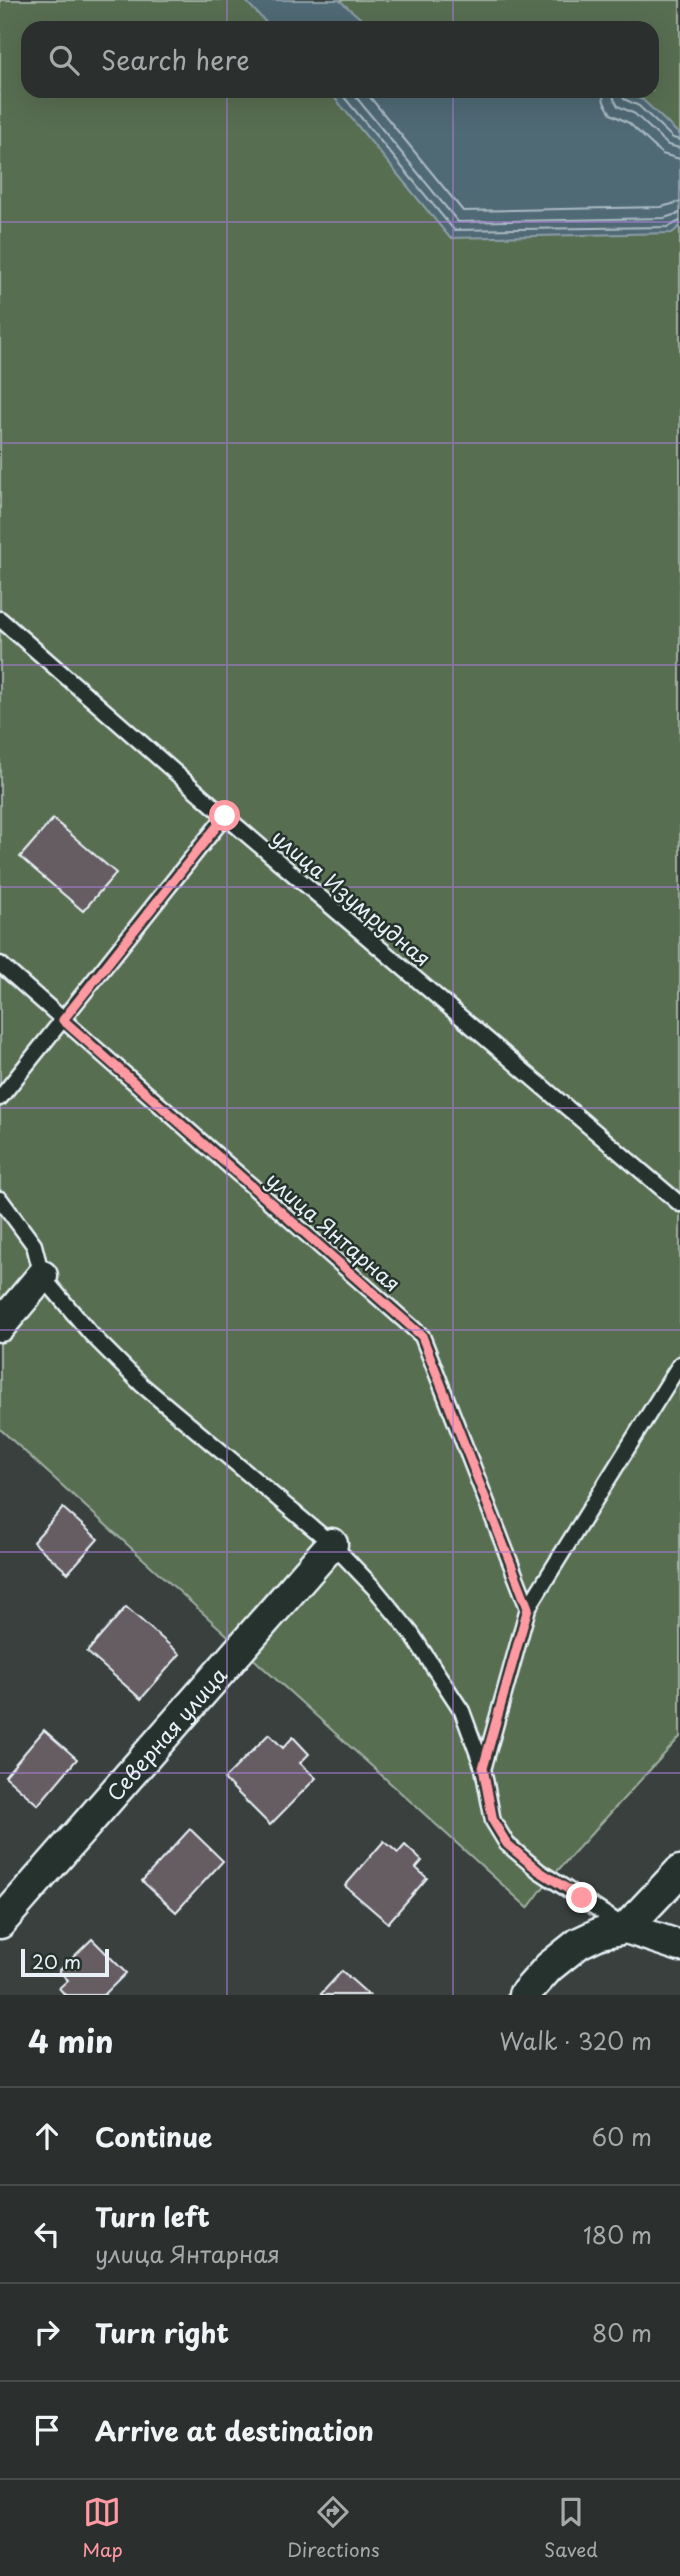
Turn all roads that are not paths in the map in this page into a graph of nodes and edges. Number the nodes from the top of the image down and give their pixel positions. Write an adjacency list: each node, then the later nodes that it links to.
1 (0, 619): 2 (lane, улица Изумрудная)
2 (225, 816): 4 (lane); 7 (lane, улица Изумрудная)
3 (0, 964): 4 (lane, улица Янтарная)
4 (63, 1020): 5 (lane); 12 (lane, улица Янтарная)
5 (0, 1098)
6 (0, 1199): 8 (lane)
7 (680, 1204)
8 (43, 1276): 9 (street); 11 (lane)
9 (0, 1326)
10 (680, 1364): 12 (lane)
11 (332, 1544): 13 (lane); 15 (street, Северная улица)
12 (528, 1608): 13 (lane)
13 (483, 1768): 16 (lane)
14 (680, 1871): 16 (street)
15 (0, 1923)
16 (626, 1928): 17 (street); 18 (street)
17 (680, 1946)
18 (524, 1995)

